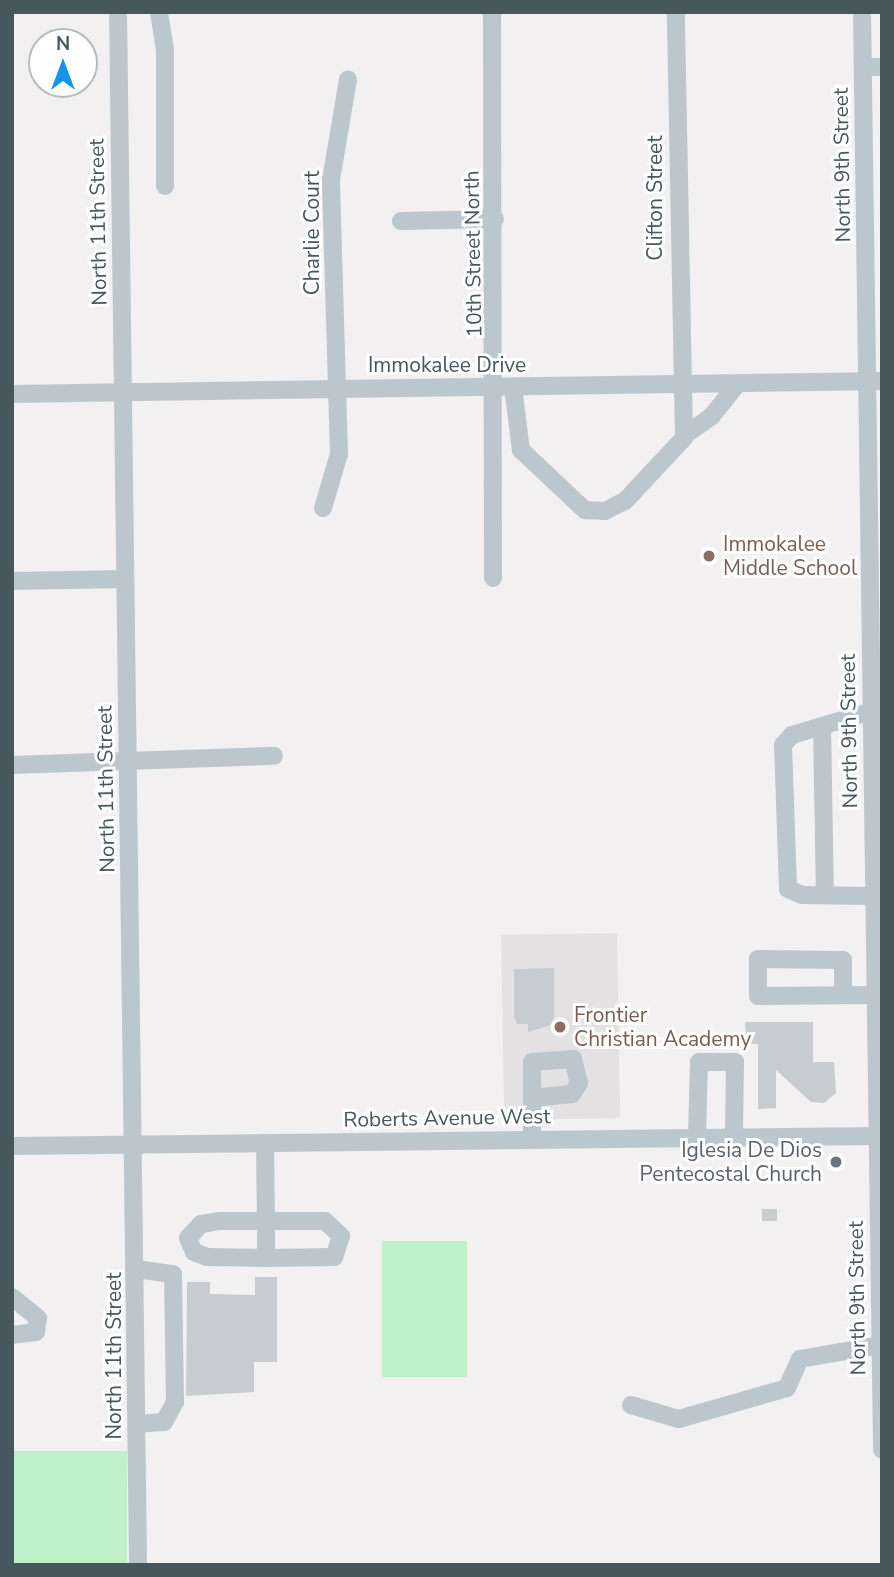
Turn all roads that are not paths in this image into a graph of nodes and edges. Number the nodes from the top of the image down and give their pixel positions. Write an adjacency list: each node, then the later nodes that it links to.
1 (118, 12): 18 (street, North 11th Street)
2 (159, 12): 9 (street)
3 (492, 12): 10 (street, 10th Street North)
4 (676, 12): 14 (street, Clifton Street)
5 (862, 12): 6 (street, North 9th Street)
6 (863, 67): 7 (street); 12 (street, North 9th Street)
7 (882, 67)
8 (348, 79): 17 (street, Charlie Court)
9 (165, 186)
10 (495, 219): 11 (street); 16 (street, 10th Street North)
11 (401, 221)
12 (874, 381): 13 (street, Immokalee Drive); 22 (street, North 9th Street)
13 (738, 383): 14 (street, Immokalee Drive); 20 (street)
14 (679, 384): 15 (street, Immokalee Drive); 20 (street, Clifton Street)
15 (513, 387): 16 (street, Immokalee Drive); 20 (street)
16 (492, 388): 17 (street, Immokalee Drive); 23 (street, 10th Street North)
17 (339, 389): 18 (street, Immokalee Drive); 21 (street, Charlie Court)
18 (123, 392): 19 (street, Immokalee Drive); 24 (street, North 11th Street)
19 (12, 394)
20 (685, 435)
21 (323, 508)
22 (876, 554): 25 (street, North 9th Street)
23 (493, 578)
24 (125, 579): 26 (street); 30 (street, North 11th Street)
25 (876, 580): 27 (street, North 9th Street)
26 (12, 581)
27 (872, 711): 28 (street); 33 (street, North 9th Street)
28 (822, 726): 32 (street); 32 (street)
29 (274, 756): 30 (street)
30 (128, 763): 31 (street); 42 (street, North 11th Street)
31 (12, 765)
32 (825, 895): 33 (street)
33 (874, 896): 35 (street, North 9th Street)
34 (843, 995): 34 (street); 35 (street)
35 (875, 995): 38 (street, North 9th Street)
36 (532, 1098): 40 (street)
37 (734, 1137): 38 (street, Roberts Avenue West); 39 (street, Roberts Avenue West); 39 (street)
38 (880, 1137): 49 (street, North 9th Street)
39 (697, 1138): 40 (street, Roberts Avenue West)
40 (532, 1139): 41 (street, Roberts Avenue West)
41 (265, 1143): 42 (street, Roberts Avenue West); 44 (street)
42 (134, 1145): 43 (street, Roberts Avenue West); 46 (street, North 11th Street)
43 (12, 1146)
44 (266, 1221): 45 (street); 45 (street); 45 (street)
45 (266, 1258)
46 (136, 1269): 51 (street, North 11th Street); 51 (street)
47 (12, 1297): 48 (street)
48 (12, 1335)
49 (880, 1345): 50 (street); 52 (street, North 9th Street)
50 (631, 1405)
51 (137, 1424): 53 (street, North 11th Street)
52 (882, 1450)
53 (138, 1565)

